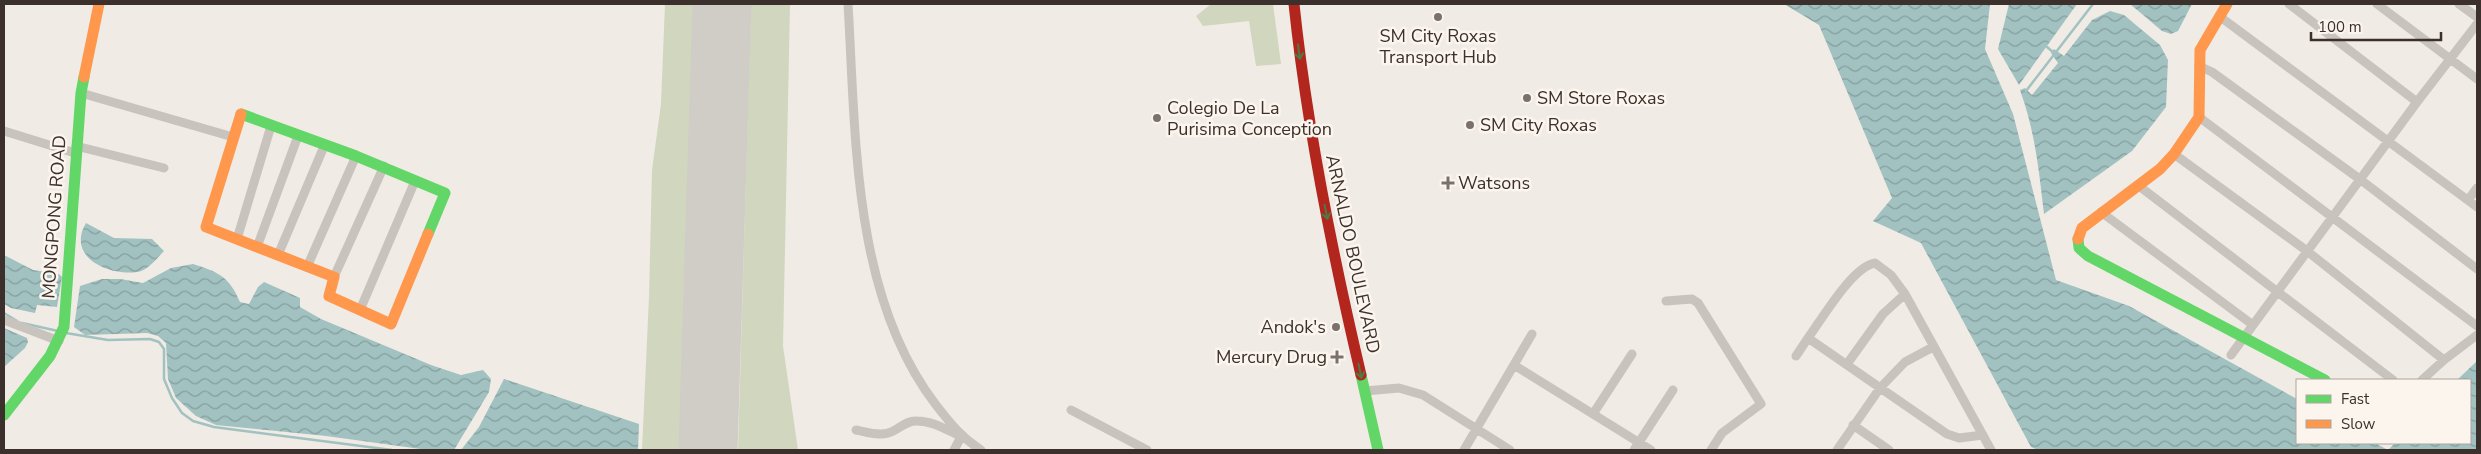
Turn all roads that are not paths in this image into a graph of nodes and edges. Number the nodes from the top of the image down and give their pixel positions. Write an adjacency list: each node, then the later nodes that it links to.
1 (99, 4): 15 (main road, MONGPONG ROAD)
2 (848, 4): 77 (street)
3 (1294, 4): 27 (main road, ARNALDO BOULEVARD, one-way to 27)
4 (1303, 4): 27 (main road, ARNALDO BOULEVARD)
5 (2227, 4): 9 (main road)
6 (2288, 4): 16 (street)
7 (2377, 4): 12 (street)
8 (2459, 4): 10 (street)
9 (2219, 16): 13 (main road); 22 (street)
10 (2477, 17)
11 (2477, 24): 12 (street)
12 (2451, 59): 14 (street); 16 (street)
13 (2200, 66): 17 (main road); 30 (street)
14 (2477, 79)
15 (81, 93): 21 (street); 24 (main road, MONGPONG ROAD)
16 (2417, 102): 22 (street)
17 (2199, 117): 25 (main road); 37 (street)
18 (271, 126): 20 (main road); 21 (main road); 38 (street)
19 (4, 131): 24 (street)
20 (298, 136): 23 (main road); 39 (street)
21 (233, 137): 38 (main road)
22 (2389, 140): 30 (street); 34 (street)
23 (325, 144): 26 (main road); 41 (street)
24 (75, 150): 29 (street); 56 (main road, MONGPONG ROAD)
25 (2174, 154): 32 (main road); 40 (street)
26 (356, 156): 28 (main road); 42 (street)
27 (1321, 164): 68 (main road, ARNALDO BOULEVARD)
28 (384, 166): 31 (main road); 44 (street)
29 (164, 168)
30 (2361, 180): 37 (street); 43 (street)
31 (414, 181): 48 (street); 48 (main road)
32 (2139, 186): 36 (main road); 45 (street)
33 (2477, 188): 34 (street)
34 (2468, 200): 35 (street)
35 (2477, 208)
36 (2101, 212): 50 (street); 55 (main road)
37 (2333, 216): 40 (street); 51 (street)
38 (237, 239): 39 (main road)
39 (257, 247): 41 (main road)
40 (2306, 251): 45 (street); 61 (street)
41 (278, 255): 42 (main road)
42 (307, 266): 44 (main road)
43 (2477, 269)
44 (334, 277): 48 (main road)
45 (2278, 291): 50 (street); 65 (street)
46 (1905, 294): 54 (street); 57 (street); 62 (street)
47 (1666, 301): 87 (street)
48 (360, 310)
49 (4, 320): 56 (street)
50 (2253, 325): 55 (street)
51 (2477, 326)
52 (1532, 334): 63 (street)
53 (2477, 335): 61 (street)
54 (1808, 338): 60 (street); 62 (street)
55 (2243, 338): 59 (street); 64 (main road)
56 (59, 341): 72 (main road, MONGPONG ROAD)
57 (1933, 347): 67 (street); 76 (street)
58 (1632, 354): 71 (street)
59 (2230, 355)
60 (1796, 356)
61 (2444, 360): 66 (street)
62 (1847, 364): 67 (street)
63 (1514, 365): 71 (street); 74 (street)
64 (2323, 379)
65 (2392, 379)
66 (2423, 379)
67 (1880, 388): 73 (street); 76 (street)
68 (1369, 390): 74 (street); 82 (main road, ARNALDO BOULEVARD); 83 (main road, ARNALDO BOULEVARD)
69 (1673, 390): 78 (street)
70 (1071, 410): 81 (street)
71 (1593, 414): 78 (street)
72 (4, 415)
73 (1853, 425): 88 (street); 89 (street)
74 (1475, 428): 84 (street); 85 (street)
75 (856, 430): 77 (street)
76 (1983, 435): 90 (street)
77 (961, 437): 79 (street); 80 (street)
78 (1636, 446): 86 (street)
79 (954, 450)
80 (980, 450)
81 (1147, 450)
82 (1378, 450)
83 (1387, 450)
84 (1464, 450)
85 (1510, 450)
86 (1651, 450)
87 (1711, 450)
88 (1837, 450)
89 (1889, 450)
90 (1991, 450)

